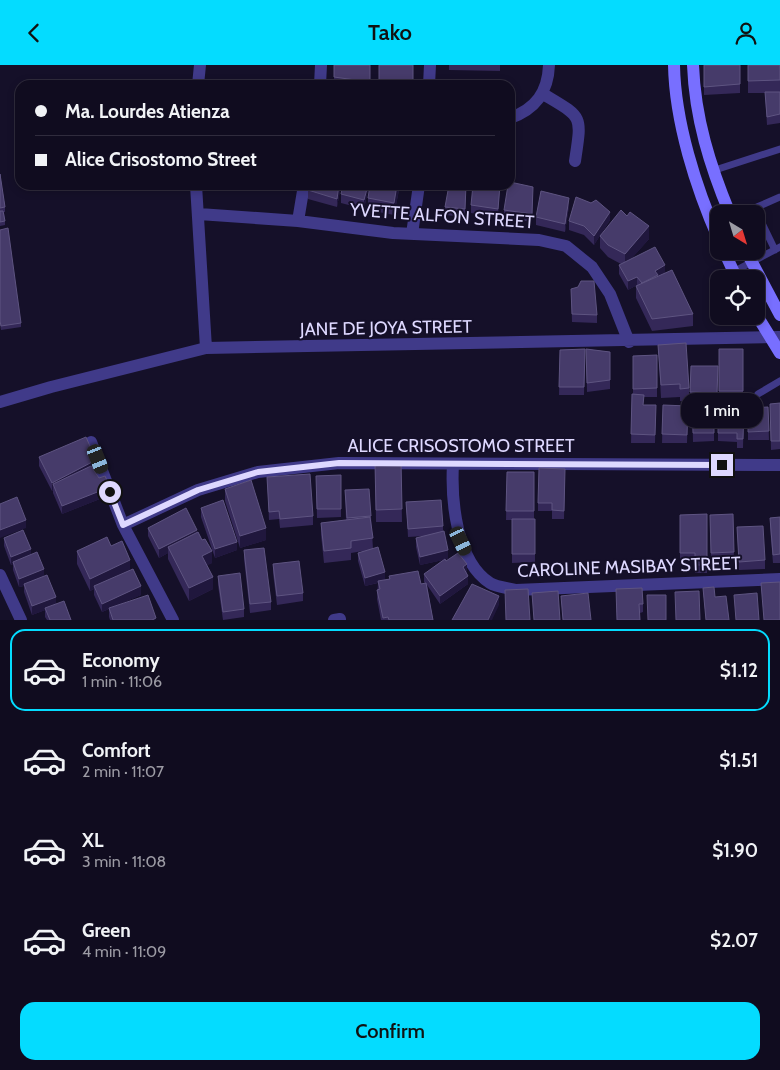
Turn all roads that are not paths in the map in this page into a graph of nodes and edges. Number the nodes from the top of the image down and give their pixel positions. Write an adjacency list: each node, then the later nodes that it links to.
1 (200, 65): 7 (street)
2 (321, 65): 8 (street)
3 (430, 65): 9 (street)
4 (549, 65): 10 (street)
5 (674, 65): 21 (main road)
6 (693, 65): 14 (main road)
7 (198, 80)
8 (320, 80)
9 (429, 80)
10 (543, 93): 11 (street); 13 (street)
11 (515, 116)
12 (780, 149): 14 (lane)
13 (575, 161)
14 (712, 171): 19 (main road)
15 (197, 190): 20 (street)
16 (303, 190): 22 (street)
17 (418, 190): 23 (street)
18 (780, 197): 24 (lane)
19 (726, 205)
20 (199, 214): 22 (street, YVETTE ALFON STREET); 32 (street)
21 (710, 216)
22 (298, 221): 23 (street, YVETTE ALFON STREET)
23 (412, 234): 31 (street, YVETTE ALFON STREET)
24 (778, 249): 26 (lane)
25 (749, 260): 26 (main road)
26 (751, 264): 27 (lane); 28 (main road)
27 (742, 270)
28 (780, 315)
29 (765, 325): 30 (main road)
30 (775, 338): 31 (street, JANE DE JOYA STREET); 33 (main road)
31 (629, 341): 32 (street, JANE DE JOYA STREET)
32 (206, 349): 36 (street, JANE DE JOYA STREET)
33 (780, 353)
34 (780, 381): 35 (lane)
35 (758, 395)
36 (0, 402)
37 (91, 442): 40 (street)
38 (452, 464): 39 (street, ALICE CRISOSTOMO STREET); 40 (street, ALICE CRISOSTOMO STREET); 42 (street, CAROLINE MASIBAY STREET)
39 (780, 465)
40 (123, 525): 44 (street)
41 (0, 575): 43 (street)
42 (780, 579)
43 (21, 620)
44 (173, 620)

